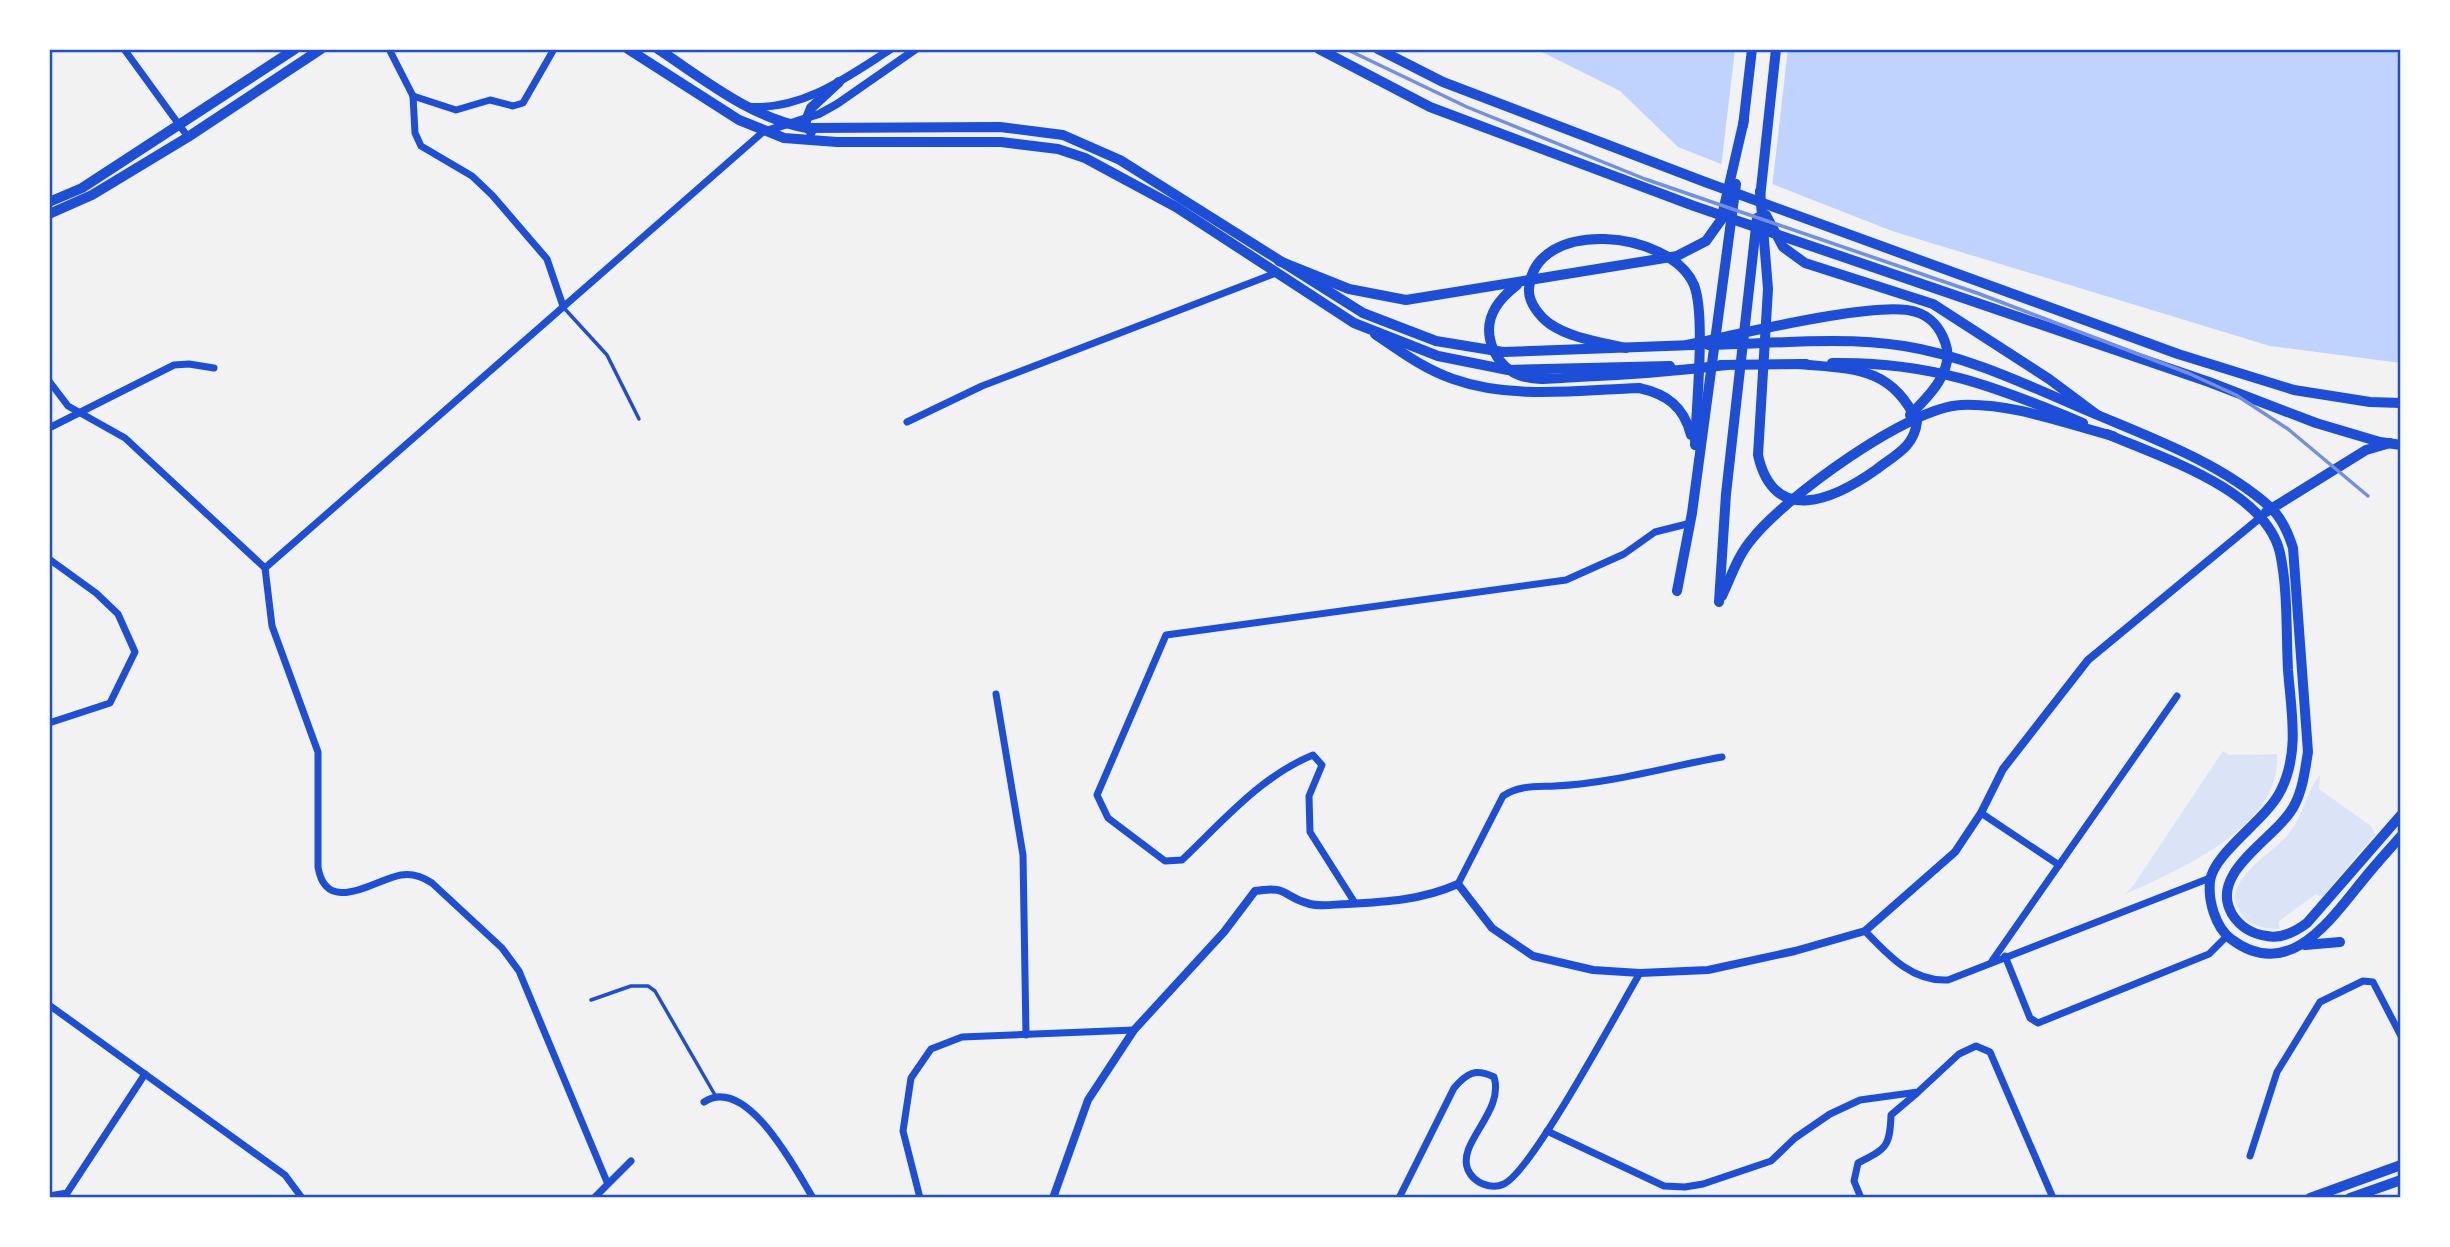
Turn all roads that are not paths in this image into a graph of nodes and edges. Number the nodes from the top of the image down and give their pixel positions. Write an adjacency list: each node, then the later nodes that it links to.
1 (124, 49): 19 (street)
2 (295, 49): 19 (main road)
3 (321, 49): 22 (main road)
4 (389, 49): 15 (street)
5 (554, 49): 15 (street)
6 (628, 49): 21 (main road)
7 (659, 49): 16 (main road)
8 (891, 49): 14 (street)
9 (916, 49): 18 (street)
10 (1319, 49): 48 (main road)
11 (1378, 49): 40 (main road)
12 (1752, 49): 17 (main road)
13 (1776, 49): 24 (main road)
14 (839, 82): 16 (street); 18 (main road)
15 (413, 96): 30 (street)
16 (746, 107): 20 (main road)
17 (1744, 120): 29 (main road); 50 (main road)
18 (806, 124): 20 (main road); 23 (main road); 27 (main road)
19 (180, 125): 22 (street); 25 (main road)
20 (786, 125): 21 (street)
21 (763, 132): 23 (main road); 30 (street)
22 (188, 137): 26 (main road)
23 (837, 142): 28 (main road)
24 (1760, 191): 35 (main road); 42 (main road); 45 (main road)
25 (49, 202)
26 (49, 214)
27 (1279, 261): 29 (main road); 33 (main road)
28 (1276, 274): 31 (main road); 44 (street)
29 (1520, 283): 36 (main road)
30 (563, 306): 43 (lane); 55 (street)
31 (1375, 334): 36 (main road); 49 (main road)
32 (1687, 345): 33 (main road); 34 (main road); 45 (main road)
33 (1626, 348): 49 (main road)
34 (1952, 358): 38 (main road); 42 (main road)
35 (1798, 364): 36 (main road); 38 (main road)
36 (1727, 365)
37 (215, 368): 41 (street)
38 (1926, 369): 47 (main road)
39 (49, 381): 41 (street)
40 (2401, 403)
41 (78, 412): 46 (street); 55 (street)
42 (2095, 414): 51 (main road)
43 (639, 419)
44 (907, 422)
45 (1901, 425): 47 (main road)
46 (49, 428)
47 (2113, 436): 52 (main road)
48 (2401, 443): 51 (main road)
49 (1695, 450): 50 (main road)
50 (1696, 484): 53 (main road)
51 (2271, 508): 52 (main road); 68 (main road)
52 (2261, 517): 61 (street); 65 (main road)
53 (1692, 518): 56 (main road); 67 (street)
54 (49, 559): 59 (street)
55 (265, 568): 91 (street)
56 (1677, 591)
57 (996, 694): 80 (street)
58 (2177, 696): 64 (street)
59 (49, 723)
60 (1722, 757): 66 (street)
61 (1981, 813): 64 (street); 69 (street)
62 (2401, 815): 68 (main road)
63 (2401, 836): 70 (main road)
64 (2059, 865): 75 (street)
65 (2210, 878): 71 (main road); 74 (street)
66 (1458, 884): 67 (street); 76 (street)
67 (1355, 903): 79 (street)
68 (2307, 923): 70 (main road)
69 (1865, 932): 75 (street); 76 (street)
70 (2321, 932): 73 (main road)
71 (2227, 936): 73 (main road); 74 (street)
72 (2340, 942): 73 (main road)
73 (2301, 945)
74 (2005, 956): 75 (street)
75 (1992, 961)
76 (1640, 973): 86 (street)
77 (591, 1000): 84 (lane)
78 (49, 1005): 82 (street)
79 (1134, 1030): 80 (street); 97 (street)
80 (1026, 1035): 96 (street)
81 (2401, 1036): 87 (street)
82 (145, 1074): 92 (street); 93 (street)
83 (1918, 1093): 86 (street); 99 (street); 100 (street)
84 (715, 1095): 85 (street); 95 (street)
85 (704, 1102)
86 (1547, 1131): 98 (street)
87 (2250, 1156)
88 (631, 1161): 91 (street)
89 (2401, 1165): 101 (main road)
90 (2401, 1180): 102 (main road)
91 (607, 1182): 94 (street)
92 (49, 1196)
93 (302, 1198)
94 (594, 1198)
95 (813, 1198)
96 (920, 1198)
97 (1053, 1198)
98 (1399, 1198)
99 (1861, 1198)
100 (2053, 1198)
101 (2310, 1198)
102 (2350, 1198)

